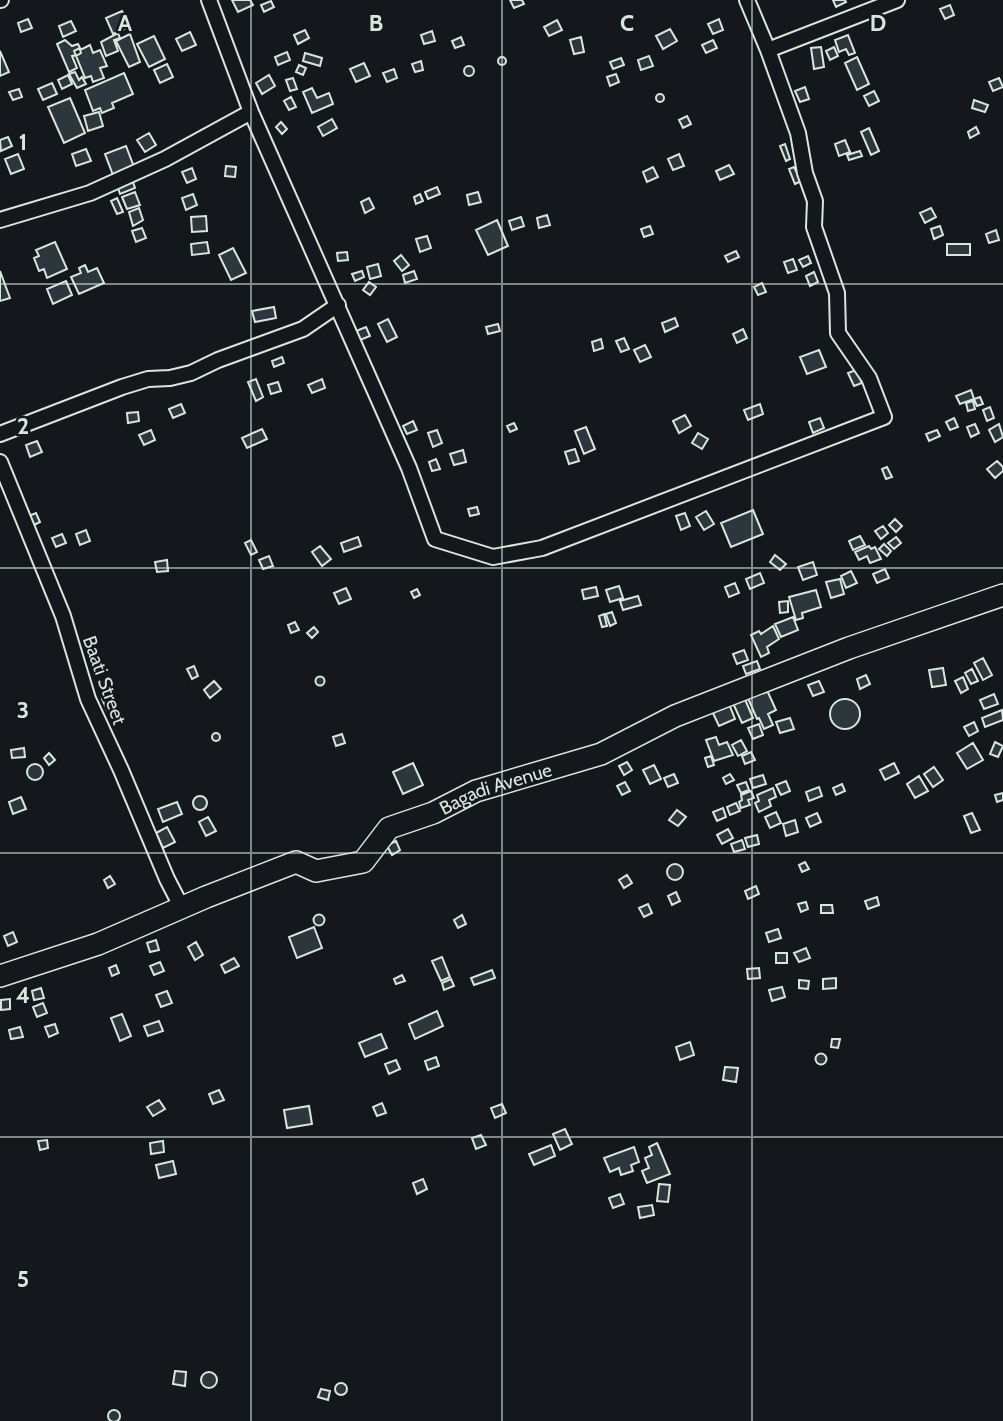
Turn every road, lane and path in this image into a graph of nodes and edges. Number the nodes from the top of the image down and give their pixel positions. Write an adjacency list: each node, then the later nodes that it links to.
1 (209, 0): 5 (street)
2 (747, 0): 4 (street)
3 (897, 0): 4 (street)
4 (768, 50): 7 (street)
5 (251, 112): 6 (street); 7 (street)
6 (0, 220)
7 (338, 305): 8 (street)
8 (0, 434)
9 (0, 462): 11 (street, Baati Street)
10 (1003, 595): 11 (street, Bagadi Avenue)
11 (182, 908): 12 (street, Bagadi Avenue)
12 (0, 976)

